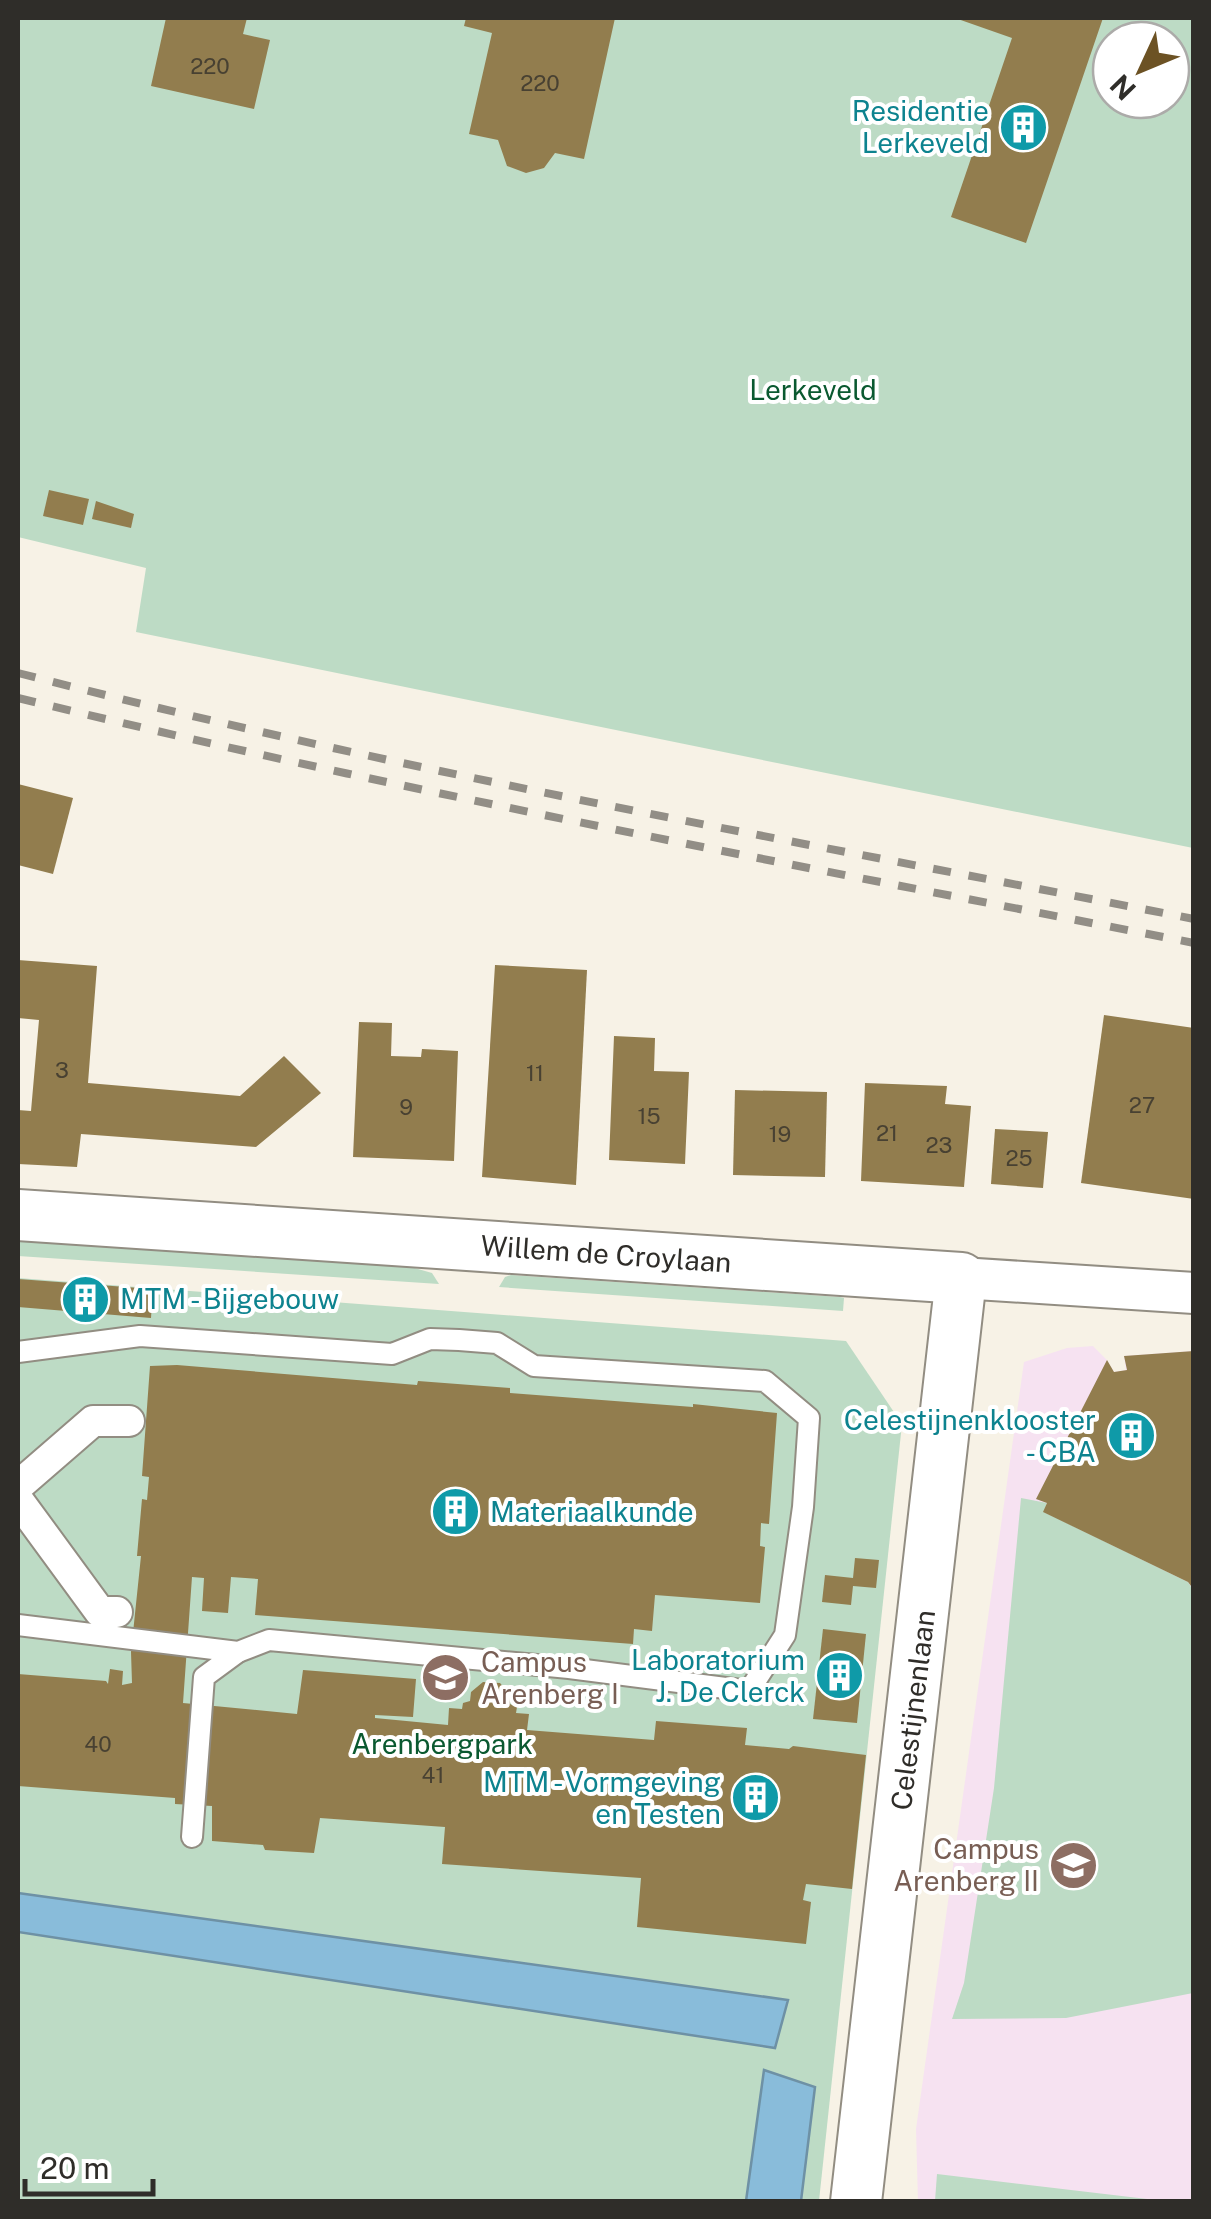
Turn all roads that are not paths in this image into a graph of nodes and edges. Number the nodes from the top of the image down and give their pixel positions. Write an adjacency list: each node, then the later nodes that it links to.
1 (18, 1215): 2 (street, Willem de Croylaan)
2 (961, 1278): 3 (street, Willem de Croylaan); 12 (street, Celestijnenlaan)
3 (1194, 1293)
4 (18, 1352): 10 (lane)
5 (129, 1421): 6 (street)
6 (18, 1486)
7 (18, 1500): 8 (street)
8 (117, 1612)
9 (18, 1626): 10 (lane)
10 (238, 1652): 11 (lane)
11 (192, 1837)
12 (856, 2202)

